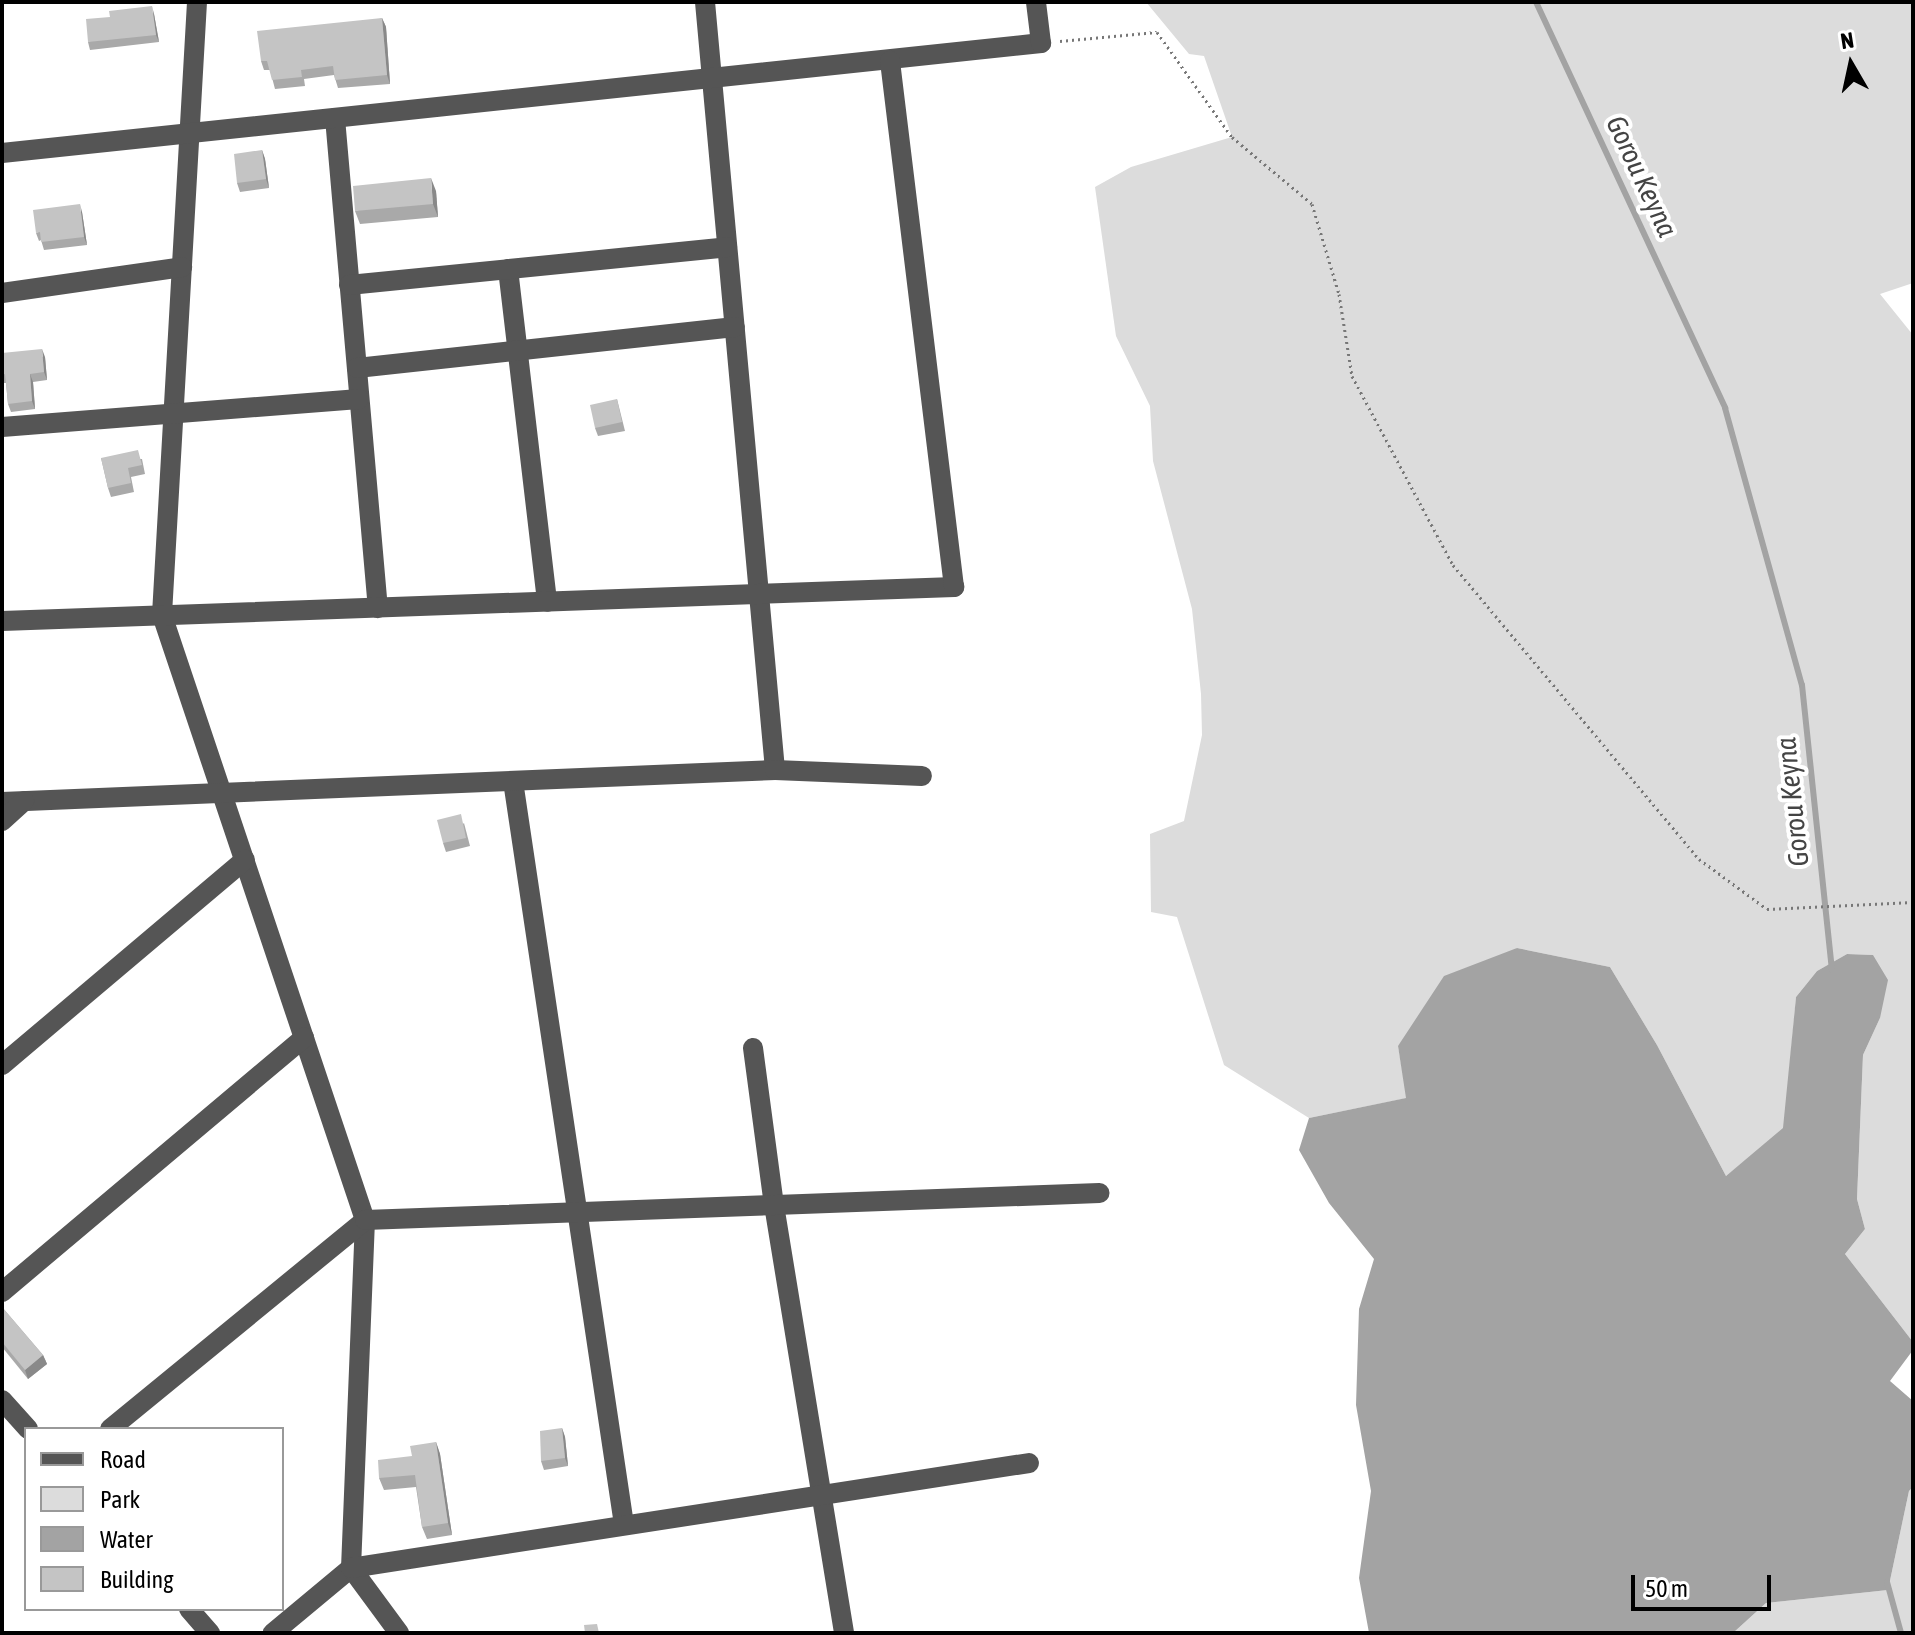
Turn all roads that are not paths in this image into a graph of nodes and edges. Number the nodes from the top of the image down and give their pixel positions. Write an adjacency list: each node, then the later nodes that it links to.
1 (197, 2): 7 (street)
2 (705, 2): 5 (street)
3 (1036, 2): 4 (street)
4 (890, 61): 5 (street); 20 (street)
5 (712, 79): 6 (street); 9 (street)
6 (335, 118): 7 (street); 12 (street)
7 (189, 133): 8 (street); 10 (street)
8 (2, 153)
9 (727, 247): 11 (street); 14 (street)
10 (182, 267): 13 (street); 18 (street)
11 (508, 269): 12 (street); 15 (street)
12 (349, 285): 16 (street)
13 (2, 293)
14 (735, 327): 15 (street); 20 (street)
15 (518, 350): 16 (street); 21 (street)
16 (357, 368): 17 (street)
17 (359, 399): 18 (street); 22 (street)
18 (174, 413): 19 (street); 23 (street)
19 (2, 427)
20 (759, 594): 21 (street); 25 (street)
21 (547, 602): 22 (street)
22 (378, 608): 23 (street)
23 (162, 615): 24 (street); 28 (street)
24 (2, 621)
25 (775, 770): 26 (street); 27 (street)
26 (922, 776)
27 (513, 781): 28 (street); 38 (street)
28 (222, 793): 29 (street); 32 (street)
29 (24, 801): 30 (street); 31 (street)
30 (2, 802)
31 (2, 821)
32 (245, 860): 33 (street); 35 (street)
33 (304, 1038): 39 (street); 40 (street)
34 (753, 1048): 37 (street)
35 (2, 1065)
36 (1100, 1193): 37 (street)
37 (774, 1205): 38 (street); 45 (street)
38 (577, 1212): 39 (street); 46 (street)
39 (365, 1220): 43 (street); 47 (street)
40 (2, 1292)
41 (2, 1400): 42 (street)
42 (26, 1427)
43 (112, 1427)
44 (1029, 1463): 45 (street)
45 (821, 1494): 46 (street); 52 (street)
46 (624, 1525): 47 (street)
47 (351, 1568): 50 (street); 51 (street)
48 (191, 1611): 49 (street)
49 (210, 1633)
50 (273, 1633)
51 (399, 1633)
52 (844, 1633)

